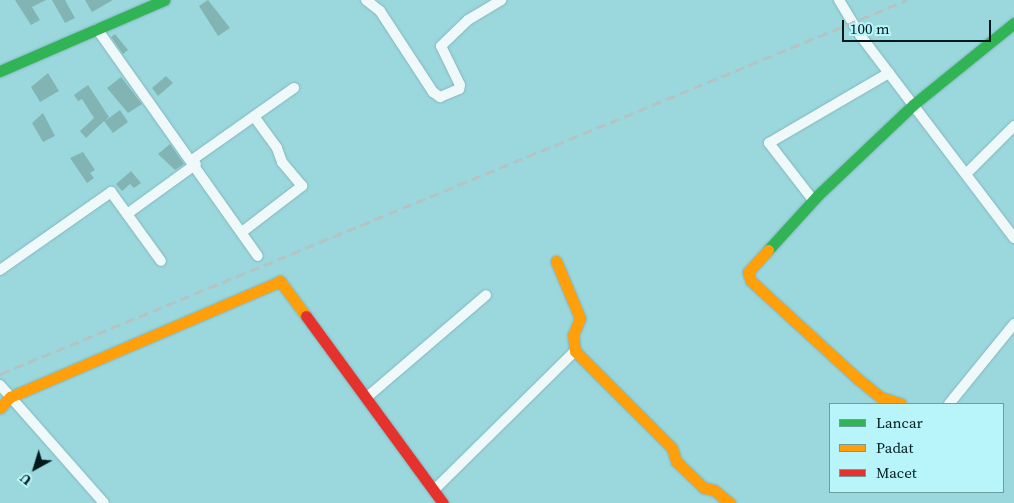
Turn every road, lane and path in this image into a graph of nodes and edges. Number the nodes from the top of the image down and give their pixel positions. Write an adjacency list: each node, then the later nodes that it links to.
1 (164, 0): 6 (main road)
2 (366, 0): 3 (street)
3 (501, 0)
4 (839, 0): 8 (street)
5 (1014, 23): 10 (main road)
6 (97, 29): 7 (main road); 13 (street)
7 (0, 71)
8 (889, 73): 10 (street); 15 (street)
9 (294, 88): 11 (street)
10 (914, 104): 14 (street); 15 (main road)
11 (254, 116): 13 (street); 17 (street)
12 (1014, 126): 14 (street)
13 (194, 162): 16 (street); 17 (street)
14 (966, 174): 18 (street)
15 (813, 200): 29 (main road)
16 (127, 214): 20 (street); 22 (street)
17 (242, 232): 19 (street)
18 (1014, 238)
19 (258, 256)
20 (161, 261)
21 (556, 261): 25 (main road)
22 (0, 270)
23 (486, 295): 28 (street)
24 (1014, 324): 30 (street)
25 (575, 352): 32 (street); 35 (main road)
26 (0, 385): 27 (street)
27 (10, 397): 28 (main road); 31 (main road); 33 (street)
28 (366, 398): 32 (main road)
29 (898, 403)
30 (950, 403)
31 (0, 408)
32 (434, 490): 34 (main road)
33 (104, 503)
34 (444, 503)
35 (730, 503)

